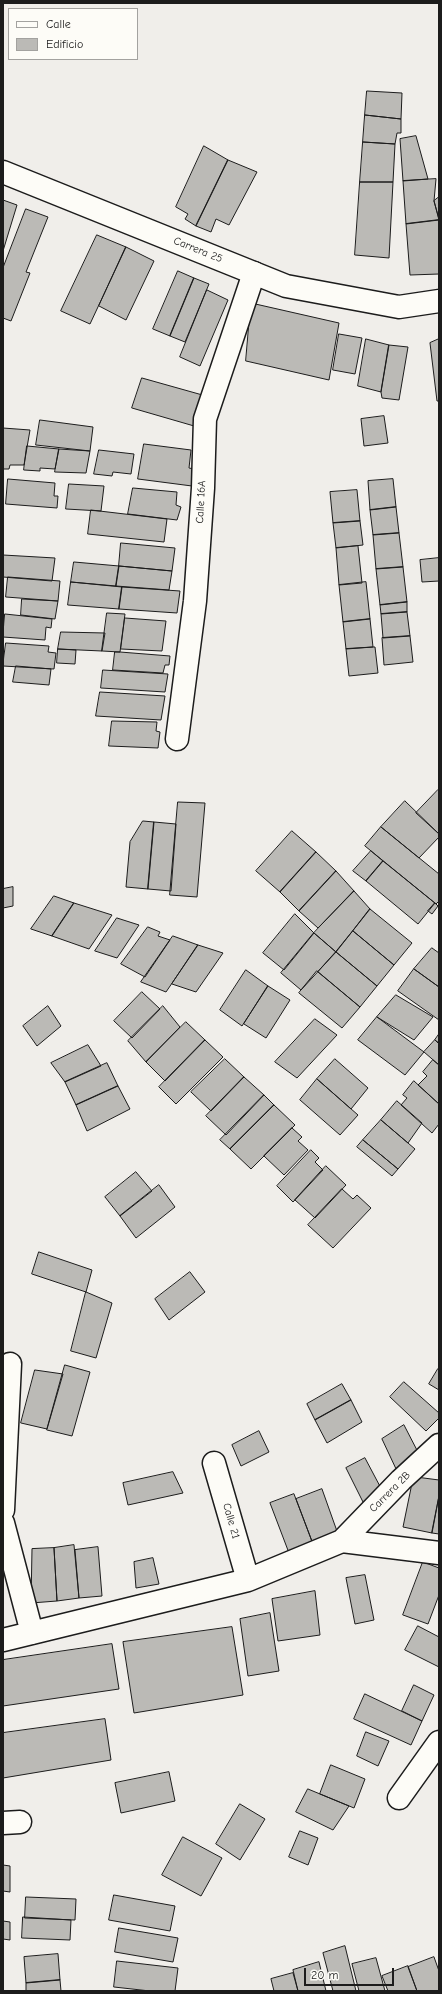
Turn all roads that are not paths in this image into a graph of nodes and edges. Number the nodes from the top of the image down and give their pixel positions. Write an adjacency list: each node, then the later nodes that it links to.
1 (3, 172): 2 (street, Carrera 25)
2 (254, 273): 3 (street, Carrera 25); 4 (street, Calle 16A)
3 (439, 301)
4 (177, 739)
5 (10, 1364): 8 (street)
6 (439, 1445): 10 (street, Carrera 2B)
7 (214, 1463): 12 (street, Calle 21)
8 (3, 1510)
9 (3, 1523): 13 (street)
10 (342, 1541): 11 (street); 12 (street)
11 (439, 1553)
12 (248, 1580): 13 (street)
13 (32, 1633): 14 (street)
14 (3, 1640)
15 (439, 1742): 16 (street)
16 (399, 1798)

